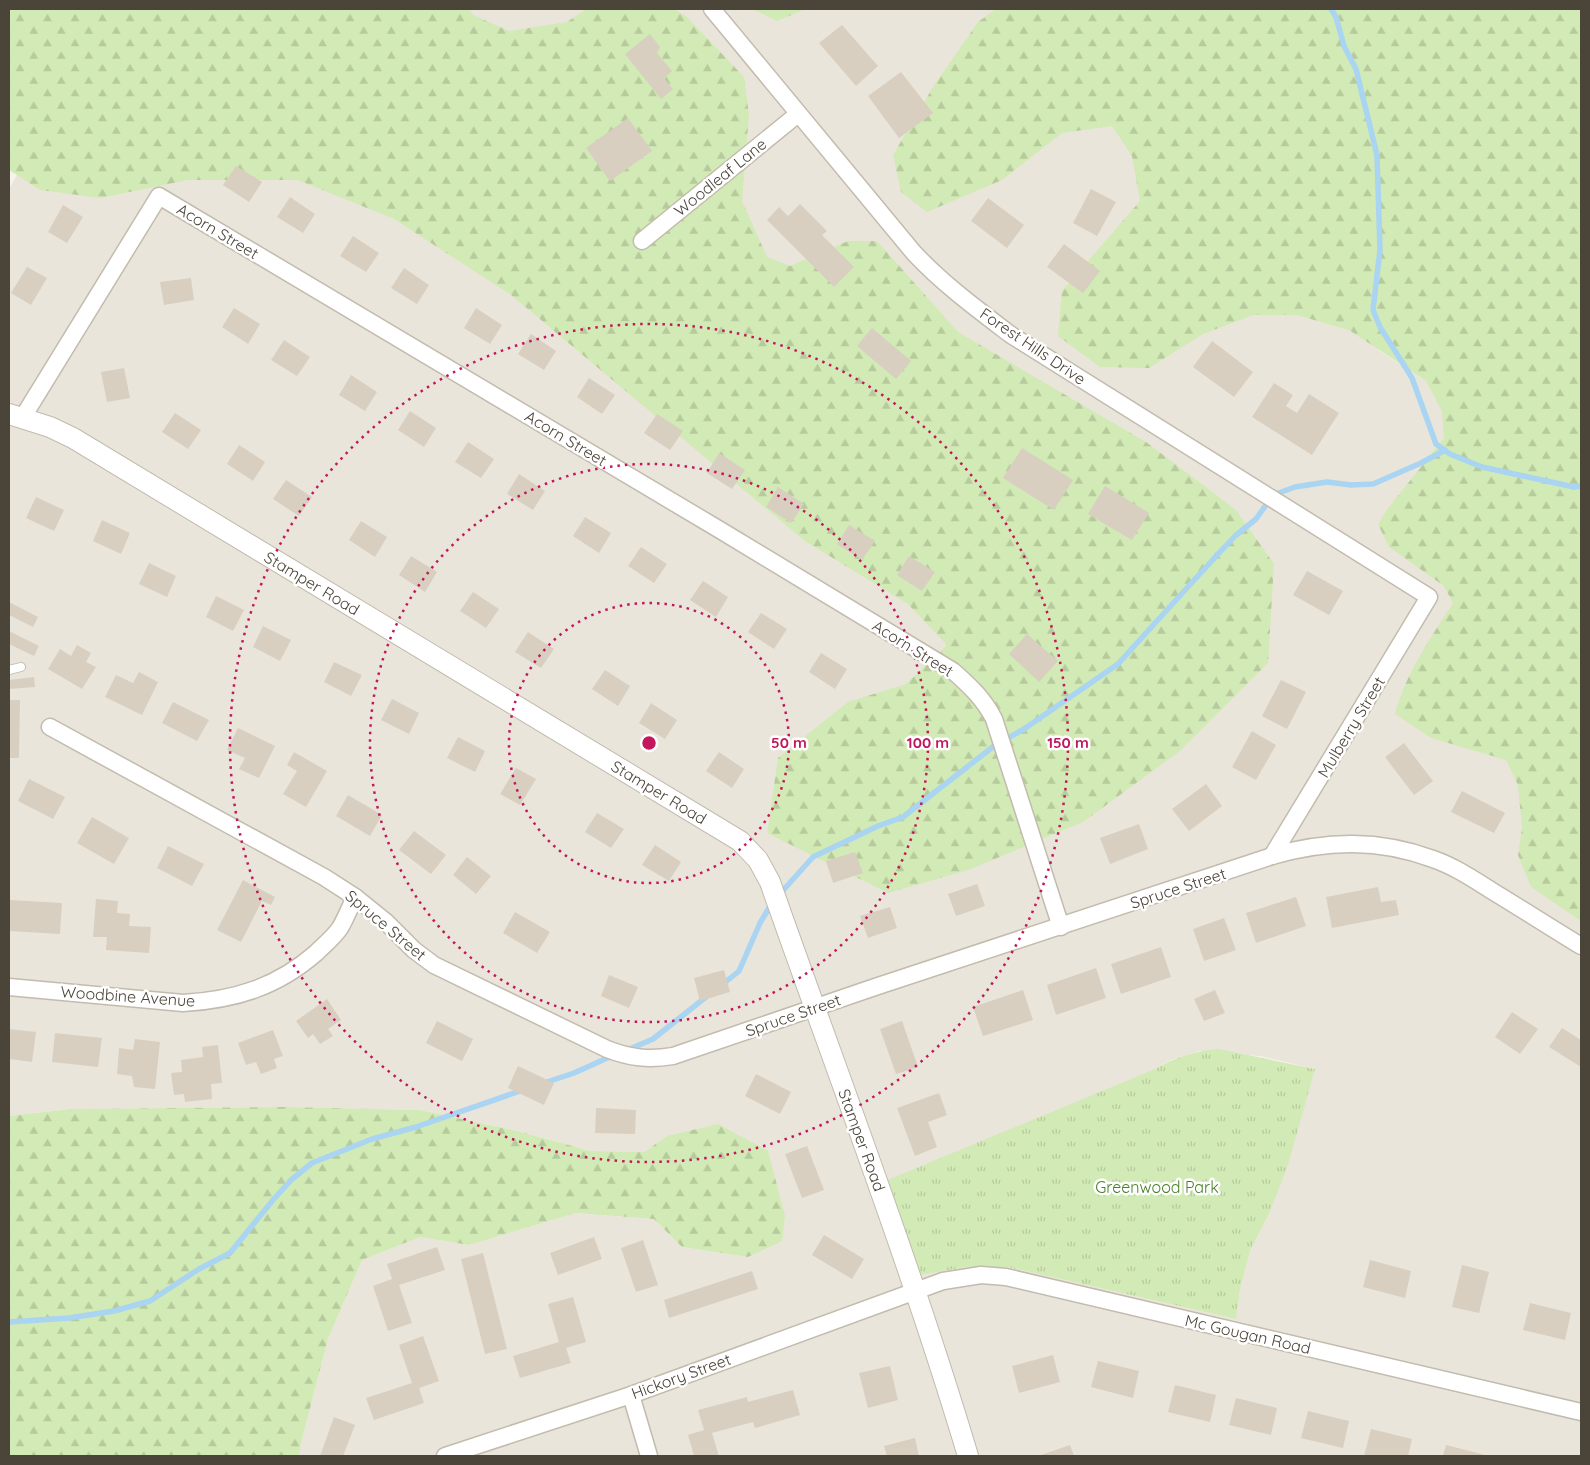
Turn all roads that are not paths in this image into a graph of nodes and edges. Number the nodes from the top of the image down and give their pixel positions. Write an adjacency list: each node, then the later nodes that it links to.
1 (712, 9): 2 (street, Forest Hills Drive)
2 (798, 114): 3 (street, Woodleaf Lane); 5 (street, Forest Hills Drive)
3 (642, 241)
4 (16, 415): 11 (street, Acorn Street); 14 (street, Stamper Road)
5 (1429, 597): 9 (street, Mulberry Street)
6 (21, 667): 7 (lane)
7 (9, 670)
8 (50, 727): 10 (street, Spruce Street)
9 (1272, 856): 11 (street, Spruce Street); 12 (street, Spruce Street)
10 (356, 897): 13 (street, Woodbine Avenue); 14 (street, Spruce Street)
11 (1060, 927): 14 (street, Spruce Street)
12 (1581, 946)
13 (9, 987)
14 (814, 1008): 15 (street, Stamper Road)
15 (915, 1290): 16 (street, Hickory Street); 17 (street, Mc Gougan Road); 20 (street, Stamper Road)
16 (631, 1395): 18 (street, Hickory Street); 19 (street)
17 (1581, 1412)
18 (445, 1456)
19 (649, 1456)
20 (968, 1456)

